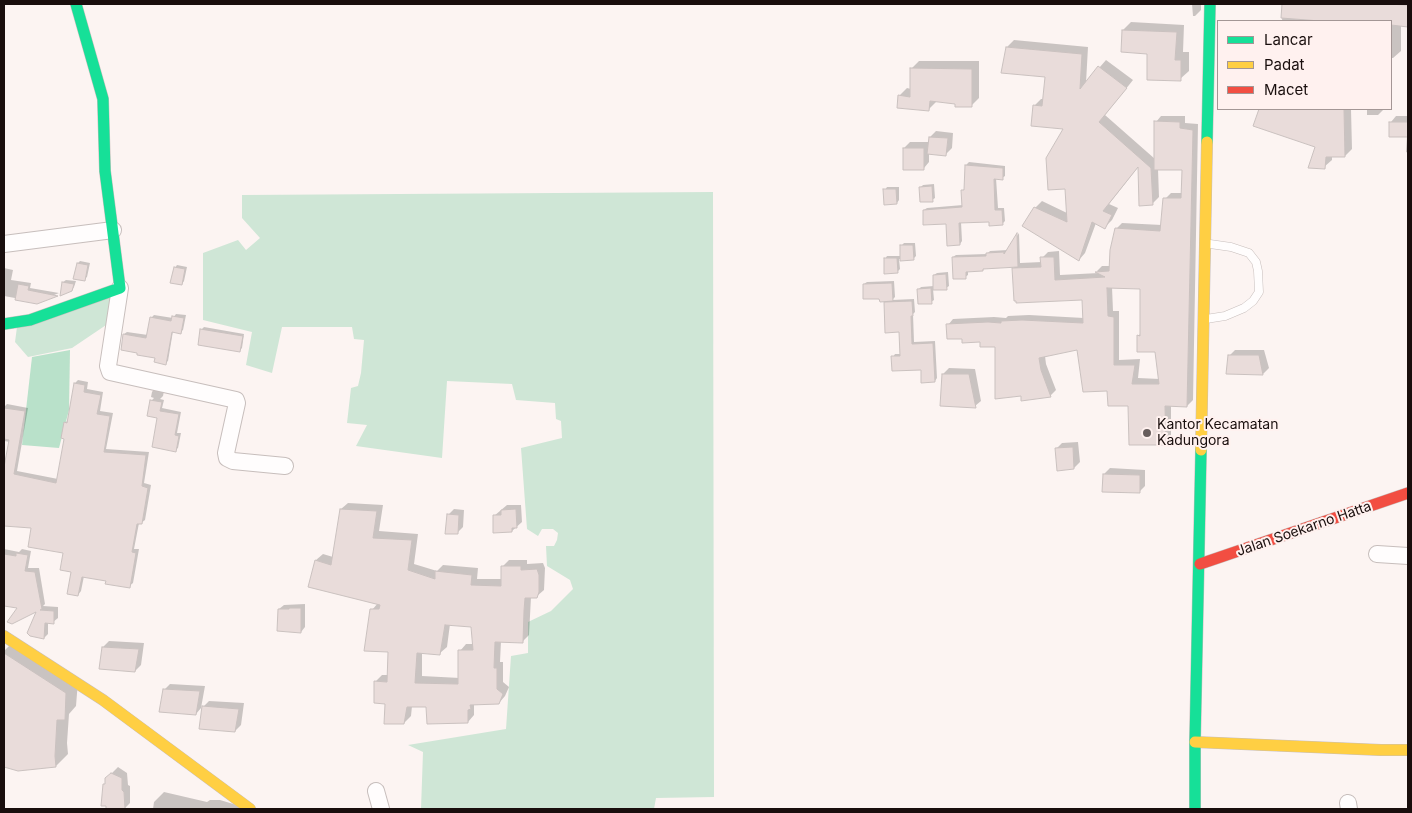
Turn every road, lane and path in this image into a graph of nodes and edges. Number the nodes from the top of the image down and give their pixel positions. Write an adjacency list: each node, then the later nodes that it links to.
1 (76, 4): 3 (main road)
2 (1210, 4): 4 (main road)
3 (113, 230): 5 (street); 6 (main road)
4 (1205, 243): 7 (main road); 7 (lane)
5 (4, 244)
6 (120, 288): 8 (main road); 9 (street)
7 (1204, 320): 13 (main road)
8 (4, 324)
9 (285, 466)
10 (1408, 493): 13 (main road, Jalan Soekarno Hatta)
11 (1377, 554): 12 (street)
12 (1408, 556)
13 (1200, 564): 15 (main road)
14 (4, 636): 18 (main road)
15 (1195, 742): 16 (main road); 20 (main road)
16 (1408, 750)
17 (376, 791): 19 (street)
18 (250, 809)
19 (381, 809)
20 (1196, 809)

